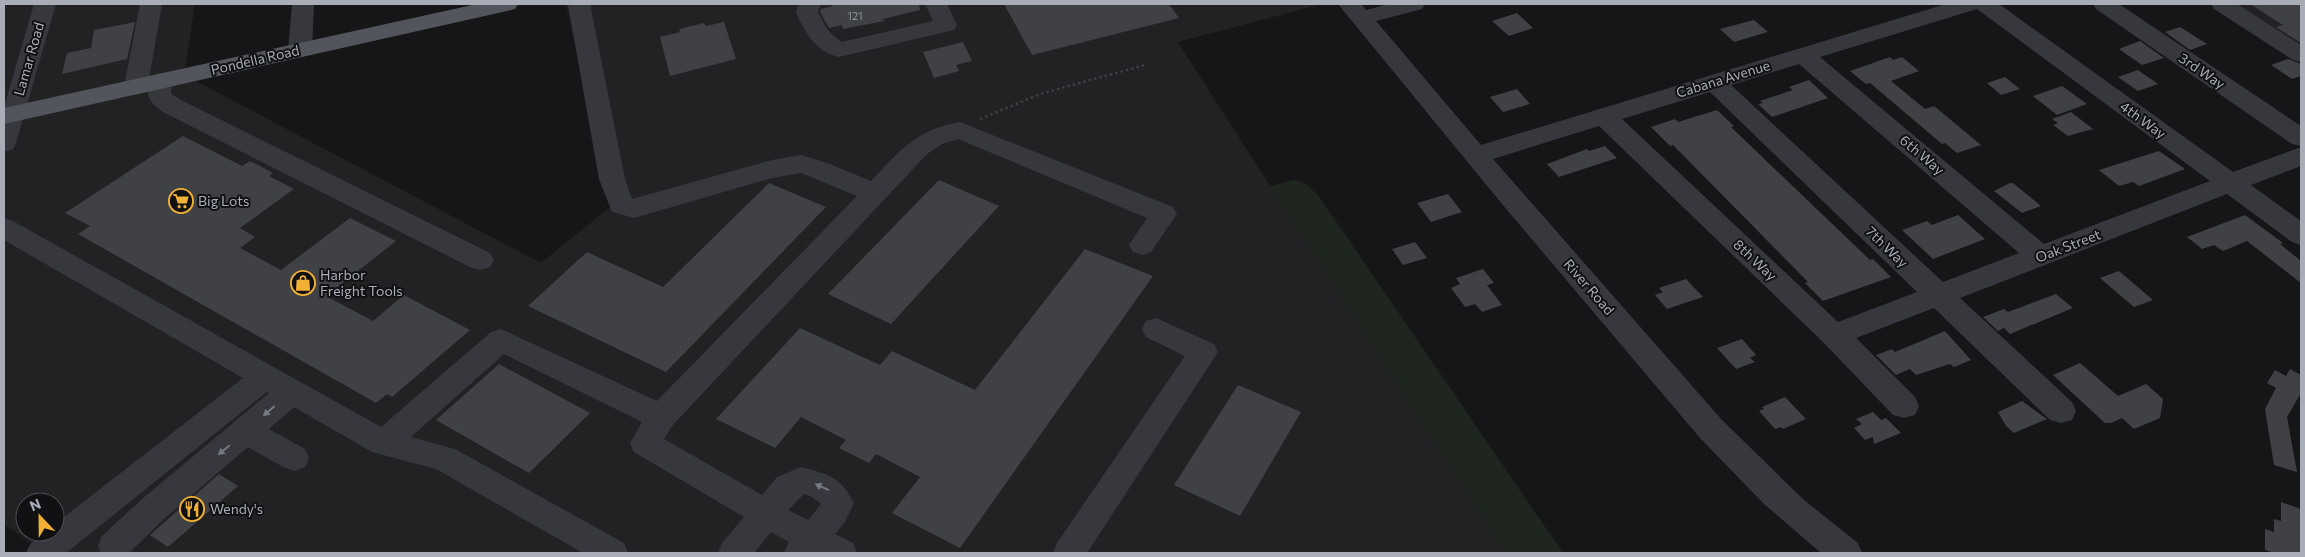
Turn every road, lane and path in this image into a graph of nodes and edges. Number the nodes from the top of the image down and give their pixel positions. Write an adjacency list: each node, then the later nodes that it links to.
1 (44, 4): 21 (street, Lamar Road)
2 (151, 4): 20 (street)
3 (303, 4): 14 (street)
4 (507, 4): 14 (main road, Pondella Road)
5 (579, 4): 29 (street)
6 (810, 4): 7 (street)
7 (936, 4)
8 (1414, 4): 13 (street)
9 (1969, 4): 15 (street, Cabana Avenue)
10 (1984, 4): 28 (street, 4th Way)
11 (2104, 4): 24 (street, 3rd Way)
12 (2222, 4): 16 (street)
13 (1355, 11): 26 (street, River Road)
14 (300, 50): 18 (main road, Pondella Road)
15 (1804, 55): 19 (street, Cabana Avenue); 33 (street, 6th Way)
16 (2301, 55)
17 (1145, 65): 23 (path)
18 (160, 81): 20 (main road, Pondella Road); 34 (street)
19 (1714, 82): 22 (street, Cabana Avenue); 35 (street, 7th Way)
20 (136, 87): 21 (main road, Pondella Road)
21 (9, 115): 25 (street, Lamar Road)
22 (1604, 116): 26 (street, Cabana Avenue); 37 (street, 8th Way)
23 (960, 130): 29 (street); 32 (street)
24 (2301, 138)
25 (4, 143)
26 (1476, 155): 56 (street, River Road)
27 (2301, 156): 28 (street, Oak Street)
28 (2231, 184): 31 (street, 4th Way); 33 (street, Oak Street)
29 (874, 193): 42 (street)
30 (4, 228): 38 (street)
31 (2301, 235)
32 (1142, 245)
33 (2040, 256): 35 (street, Oak Street)
34 (480, 260)
35 (1939, 295): 37 (street, Oak Street); 41 (street, 7th Way)
36 (1156, 329): 55 (street)
37 (1834, 335): 40 (street, 8th Way)
38 (266, 377): 39 (street); 46 (street)
39 (291, 392): 43 (street, one-way to 43); 44 (street)
40 (1904, 406)
41 (2061, 411)
42 (661, 417): 44 (street); 48 (street)
43 (246, 431): 45 (street); 47 (street, one-way to 47)
44 (383, 444): 52 (street)
45 (294, 458)
46 (114, 496): 47 (street); 51 (street)
47 (152, 509): 50 (street)
48 (766, 514): 49 (street); 49 (street, one-way to 48); 53 (street)
49 (806, 545): 54 (street)
50 (114, 546)
51 (42, 553)
52 (612, 553)
53 (734, 553)
54 (841, 553)
55 (1069, 553)
56 (1846, 553)

